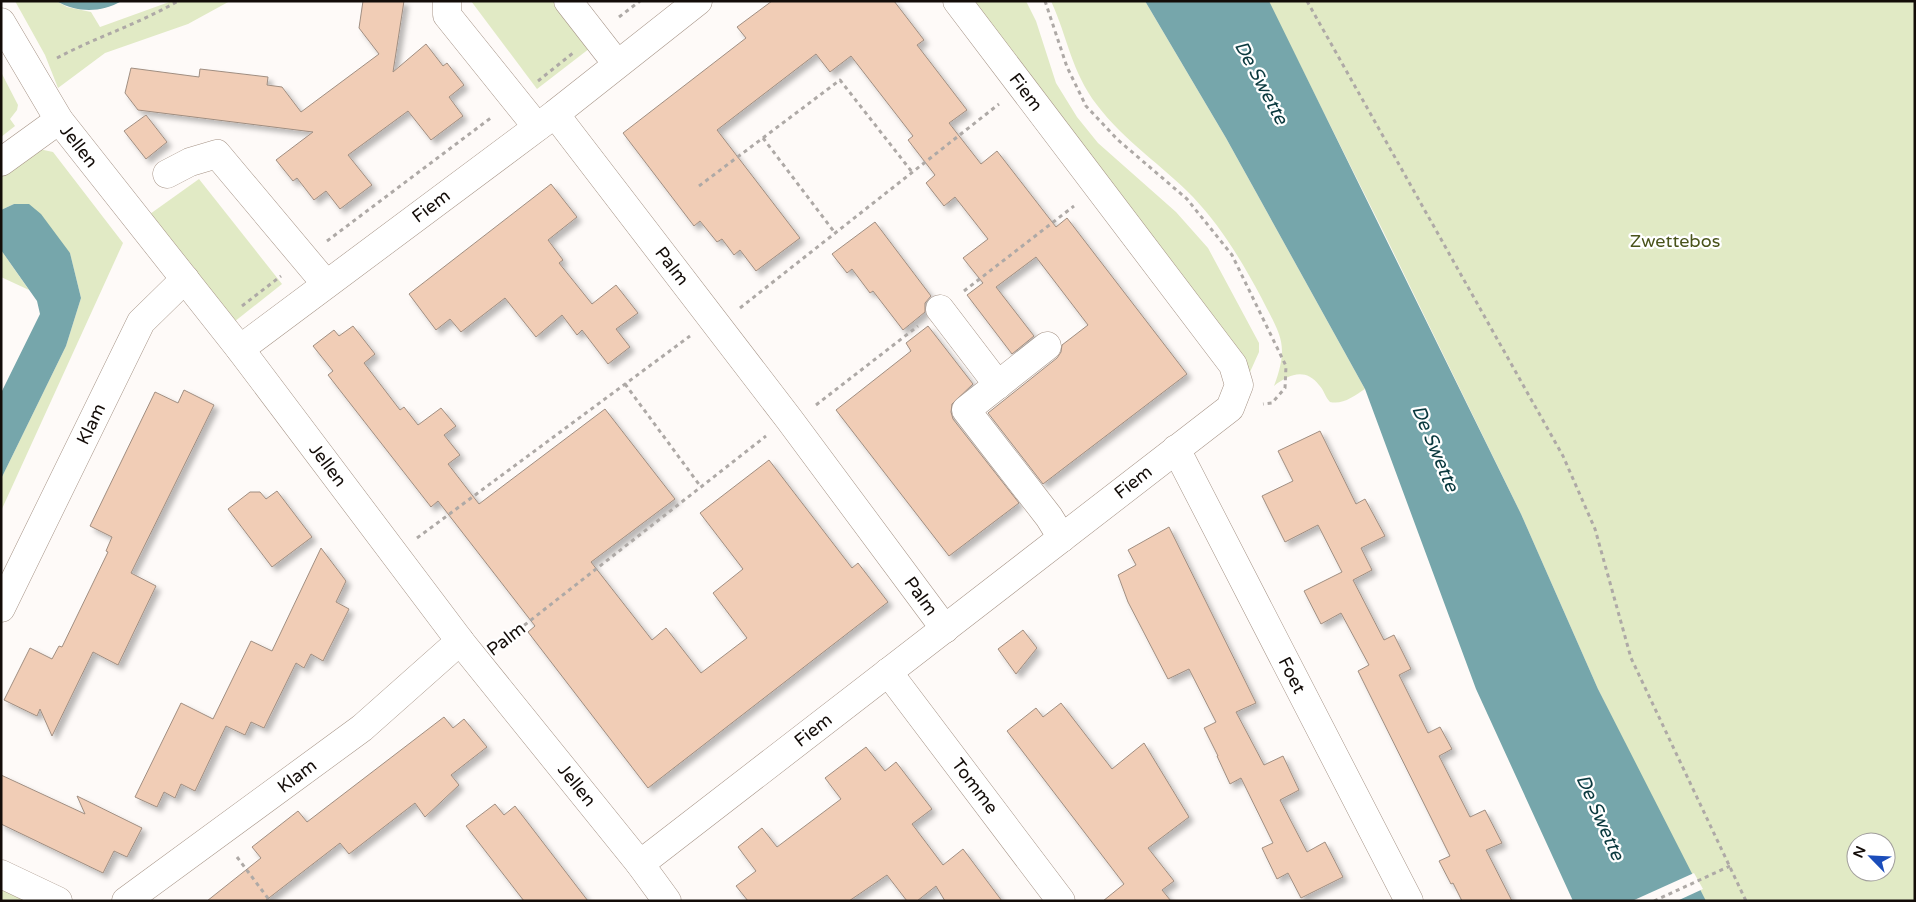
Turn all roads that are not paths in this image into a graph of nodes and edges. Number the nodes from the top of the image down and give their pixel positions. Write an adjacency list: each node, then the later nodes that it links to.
1 (447, 1): 8 (street)
2 (568, 1): 6 (street)
3 (698, 1): 6 (street, Fiem)
4 (957, 1): 17 (street, Fiem)
5 (1, 22): 7 (street, Jellen)
6 (617, 64): 8 (street, Fiem)
7 (59, 120): 9 (street); 11 (street, Jellen)
8 (546, 120): 12 (street, Fiem); 20 (street, Palm)
9 (1, 162)
10 (167, 174): 12 (street)
11 (185, 279): 15 (street, Jellen); 19 (street, Klam)
12 (326, 284): 15 (street, Fiem)
13 (940, 309): 16 (street)
14 (1047, 346): 16 (street)
15 (240, 349): 21 (street, Jellen)
16 (998, 385): 18 (street)
17 (1176, 449): 18 (street, Fiem); 29 (street, Foet)
18 (1062, 538): 20 (street, Fiem)
19 (1, 608)
20 (945, 629): 22 (street, Fiem)
21 (468, 651): 23 (street, Jellen); 26 (street, Klam)
22 (888, 672): 23 (street, Fiem); 28 (street, Tomme)
23 (640, 864): 27 (street, Jellen)
24 (1, 874): 25 (street)
25 (58, 901)
26 (126, 901)
27 (667, 901)
28 (1061, 901)
29 (1409, 901)

